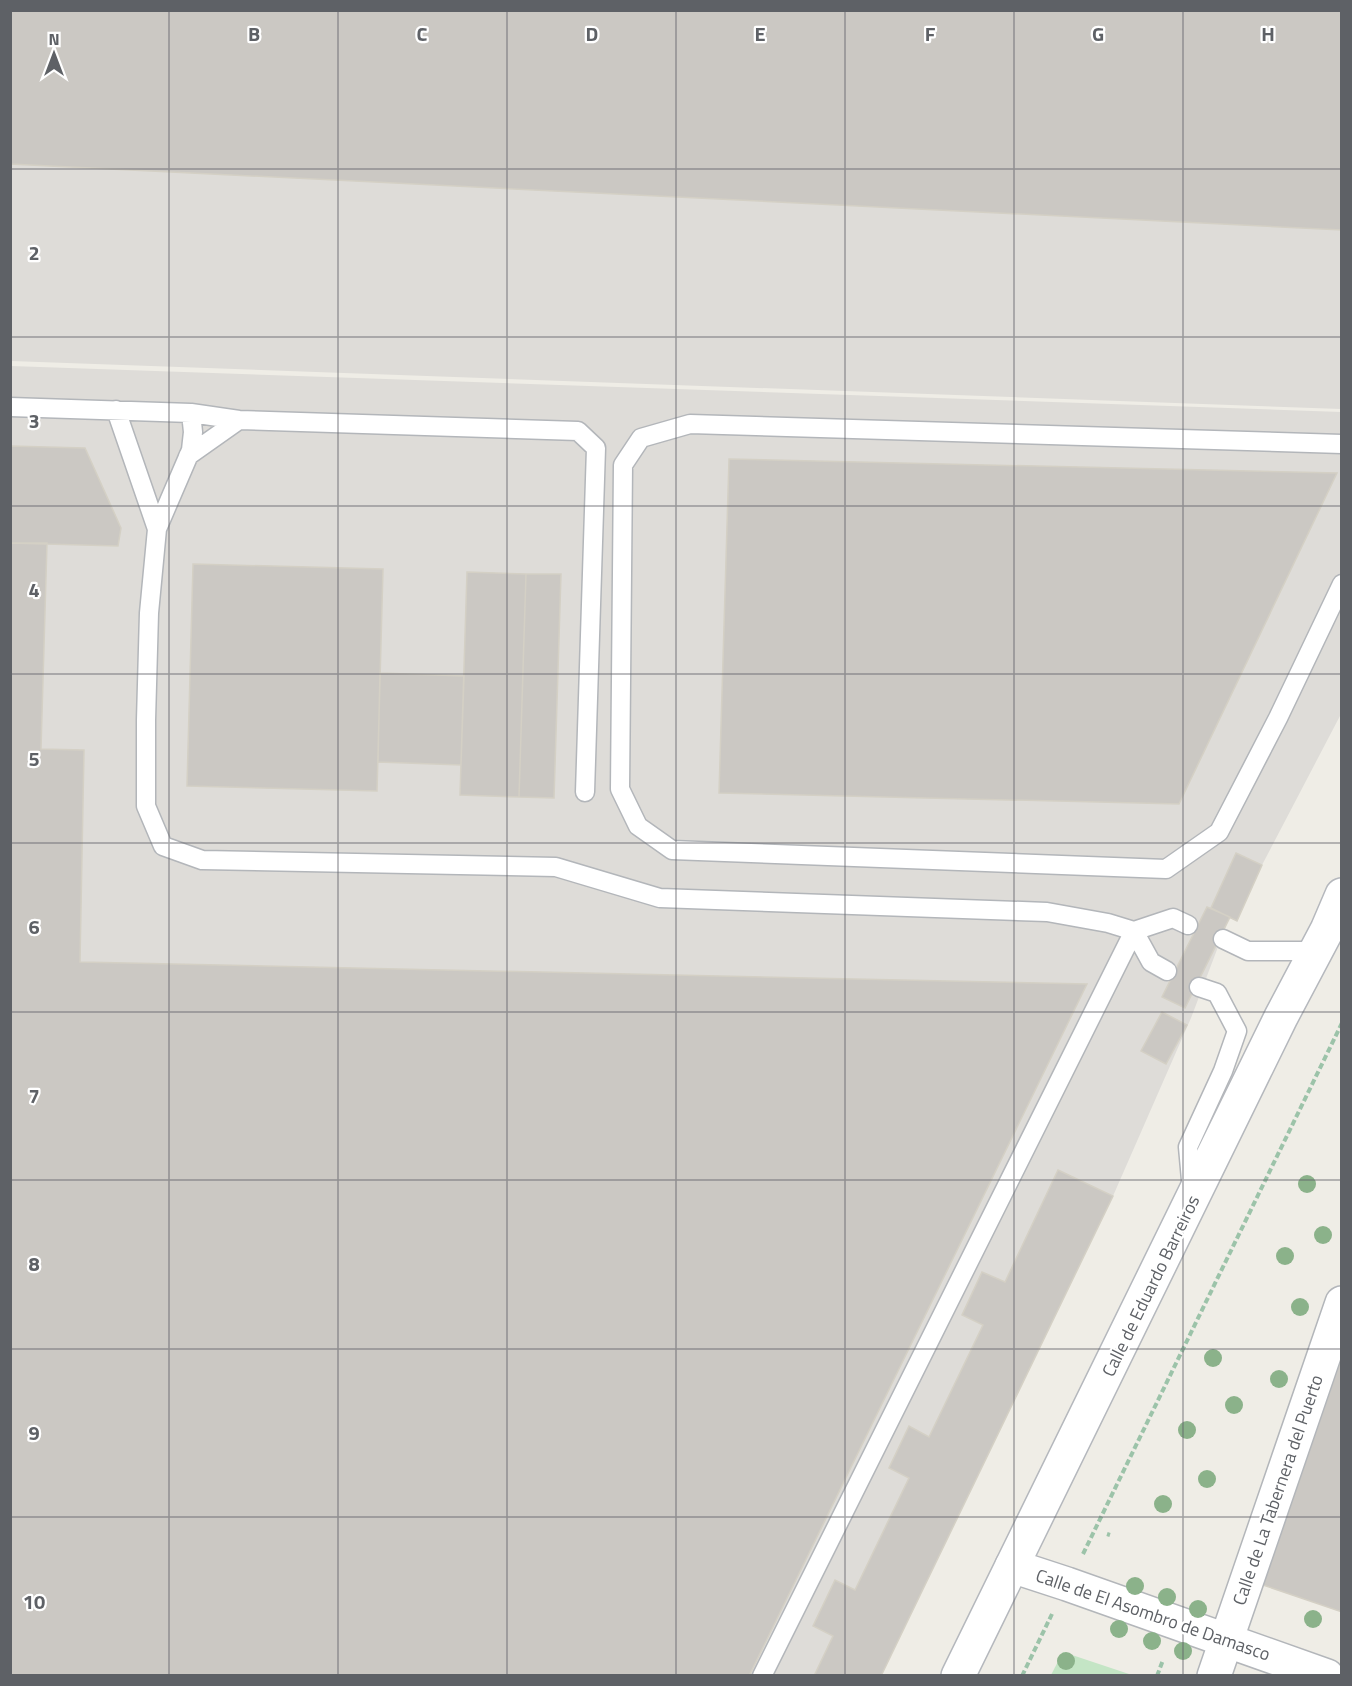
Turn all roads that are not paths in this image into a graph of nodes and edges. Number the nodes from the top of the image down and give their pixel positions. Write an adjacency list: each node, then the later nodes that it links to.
1 (10, 407): 2 (lane)
2 (116, 410): 3 (lane); 7 (lane)
3 (191, 414): 4 (lane); 6 (lane)
4 (239, 420): 6 (lane); 9 (lane)
5 (1341, 444): 8 (lane)
6 (188, 456): 7 (lane)
7 (157, 529): 12 (lane)
8 (1341, 584)
9 (585, 792)
10 (1341, 895): 14 (street, Calle de Eduardo Barreiros)
11 (1188, 924): 12 (lane)
12 (1134, 931): 15 (lane); 21 (lane)
13 (1222, 939): 14 (lane)
14 (1316, 951): 17 (street, Calle de Eduardo Barreiros)
15 (1167, 971)
16 (1199, 987): 17 (lane)
17 (1193, 1200): 19 (street, Calle de Eduardo Barreiros)
18 (1341, 1303): 20 (street, Calle de La Tabernera del Puerto)
19 (1012, 1566): 20 (street, Calle de El Asombro de Damasco); 22 (street, Calle de Eduardo Barreiros)
20 (1227, 1641): 23 (street, Calle de La Tabernera del Puerto); 24 (street, Calle de El Asombro de Damasco)
21 (762, 1676)
22 (958, 1676)
23 (1214, 1676)
24 (1327, 1676)

